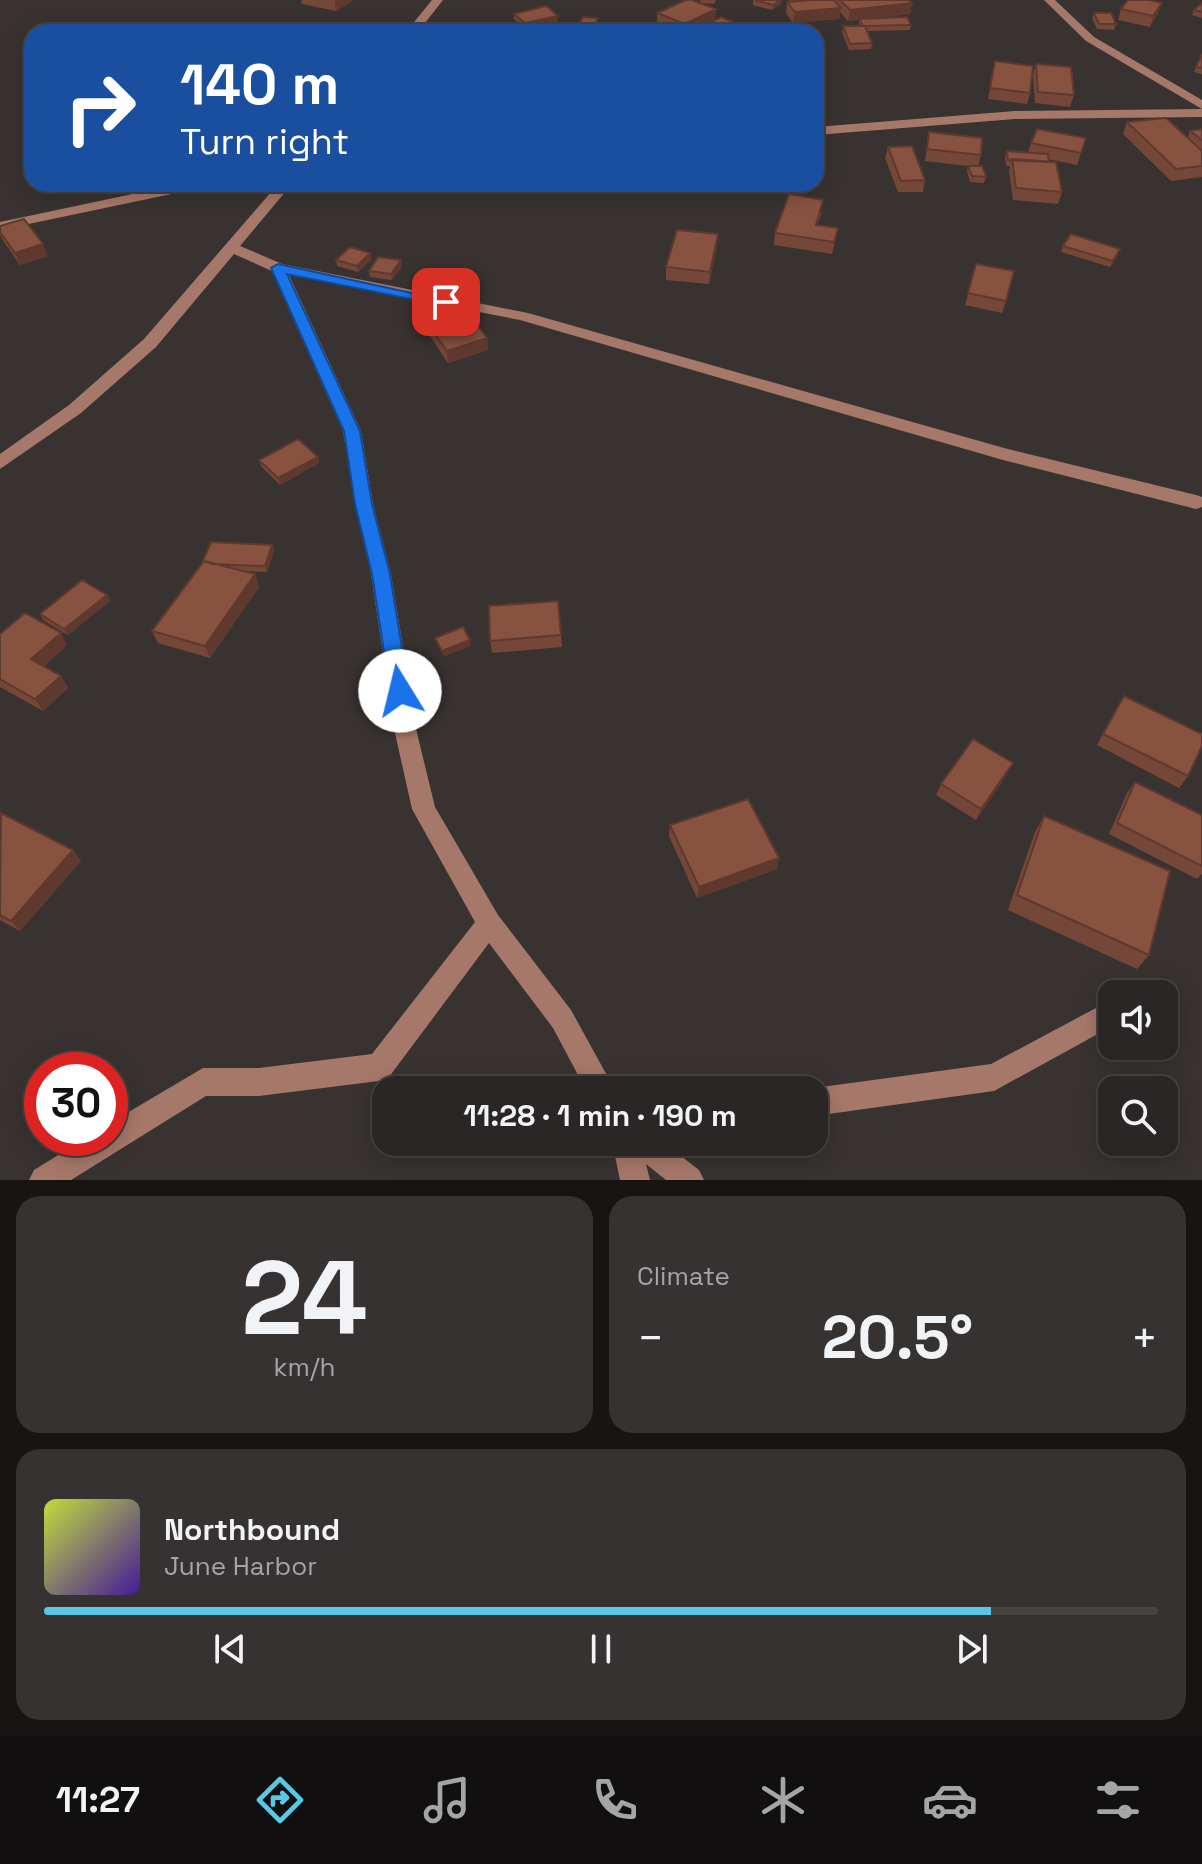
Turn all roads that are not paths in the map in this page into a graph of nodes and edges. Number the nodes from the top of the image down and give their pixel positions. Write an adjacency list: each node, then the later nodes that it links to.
1 (438, 0): 3 (street)
2 (1049, 0): 4 (street)
3 (418, 24)
4 (1202, 105)
5 (1202, 113): 6 (street)
6 (824, 130)
7 (162, 192): 9 (street)
8 (278, 192): 10 (street)
9 (0, 226)
10 (233, 248): 11 (street); 12 (street)
11 (278, 268): 13 (street); 14 (street)
12 (0, 463)
13 (1196, 502)
14 (489, 923): 16 (street); 20 (street)
15 (1096, 1021): 17 (street)
16 (593, 1076)
17 (828, 1100)
18 (629, 1156): 21 (street)
19 (658, 1156): 22 (street)
20 (44, 1180)
21 (635, 1180)
22 (689, 1180)

